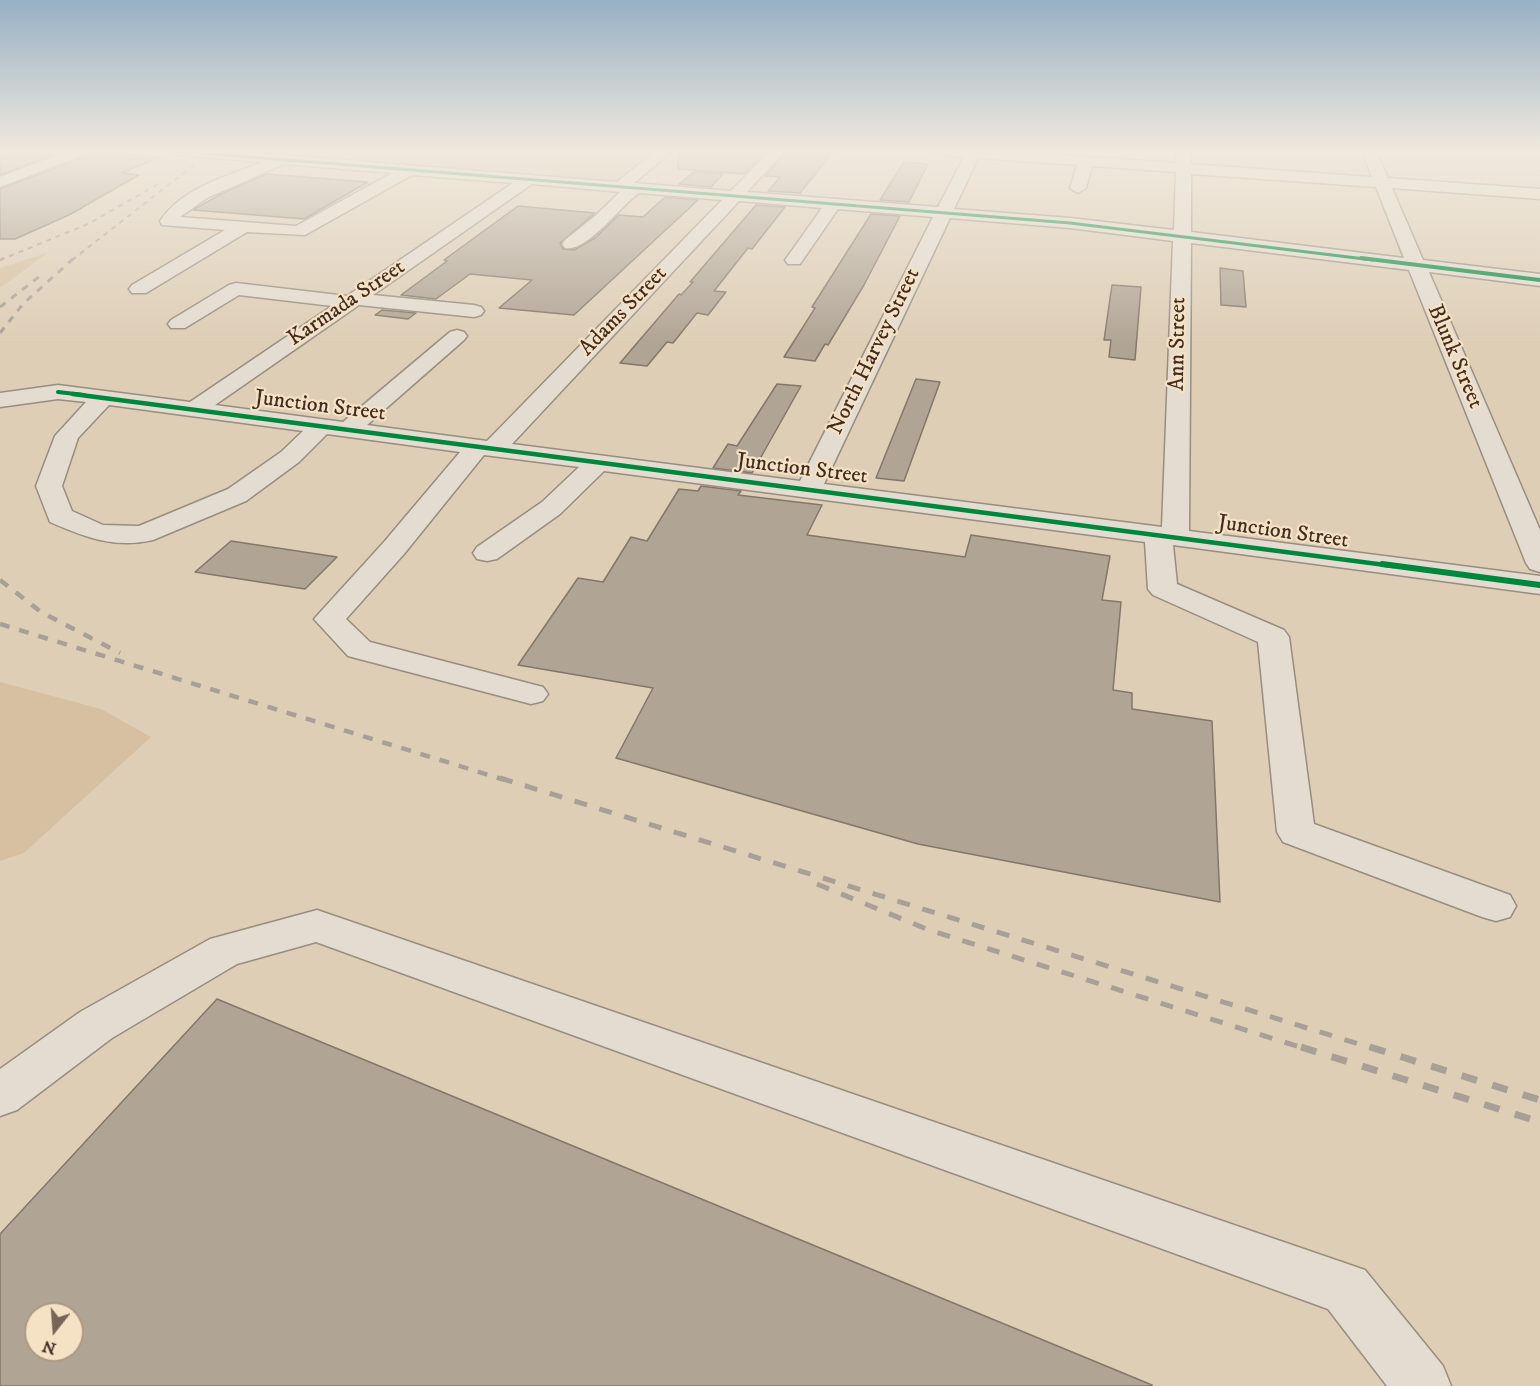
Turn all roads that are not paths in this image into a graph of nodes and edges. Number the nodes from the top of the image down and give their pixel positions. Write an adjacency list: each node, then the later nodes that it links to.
1 (171, 216): 11 (street)
2 (326, 216): 11 (street)
3 (476, 216): 18 (street, Karmada Street)
4 (605, 216): 13 (street)
5 (715, 216): 29 (street, Adams Street)
6 (825, 216): 14 (street)
7 (942, 216): 31 (street, North Harvey Street)
8 (971, 216): 12 (street)
9 (1183, 216): 12 (street, Ann Street)
10 (1396, 216): 15 (street, Blunk Street)
11 (243, 227): 17 (street)
12 (1182, 236): 15 (street); 32 (street, Ann Street)
13 (571, 244)
14 (794, 260)
15 (1416, 265): 16 (street); 34 (street, Blunk Street)
16 (1540, 280)
17 (139, 289)
18 (353, 300): 19 (street); 20 (street); 24 (street, Karmada Street)
19 (474, 312)
20 (178, 324)
21 (457, 336): 27 (street)
22 (104, 398): 23 (street, Junction Street); 24 (street, Junction Street); 26 (street)
23 (0, 400)
24 (195, 409): 25 (street, Junction Street)
25 (257, 417): 26 (street, Junction Street); 28 (street)
26 (322, 426): 27 (street, Junction Street)
27 (349, 429): 29 (street, Junction Street)
28 (235, 433)
29 (486, 447): 30 (street, Junction Street); 36 (street, Adams Street)
30 (599, 462): 31 (street, Junction Street); 33 (street)
31 (809, 489): 32 (street, Junction Street)
32 (1166, 536): 35 (street, Junction Street); 37 (street, Ann Street)
33 (487, 553)
34 (1540, 563)
35 (1540, 585)
36 (531, 694)
37 (1496, 906)
38 (0, 1095): 39 (street)
39 (1424, 1386)

